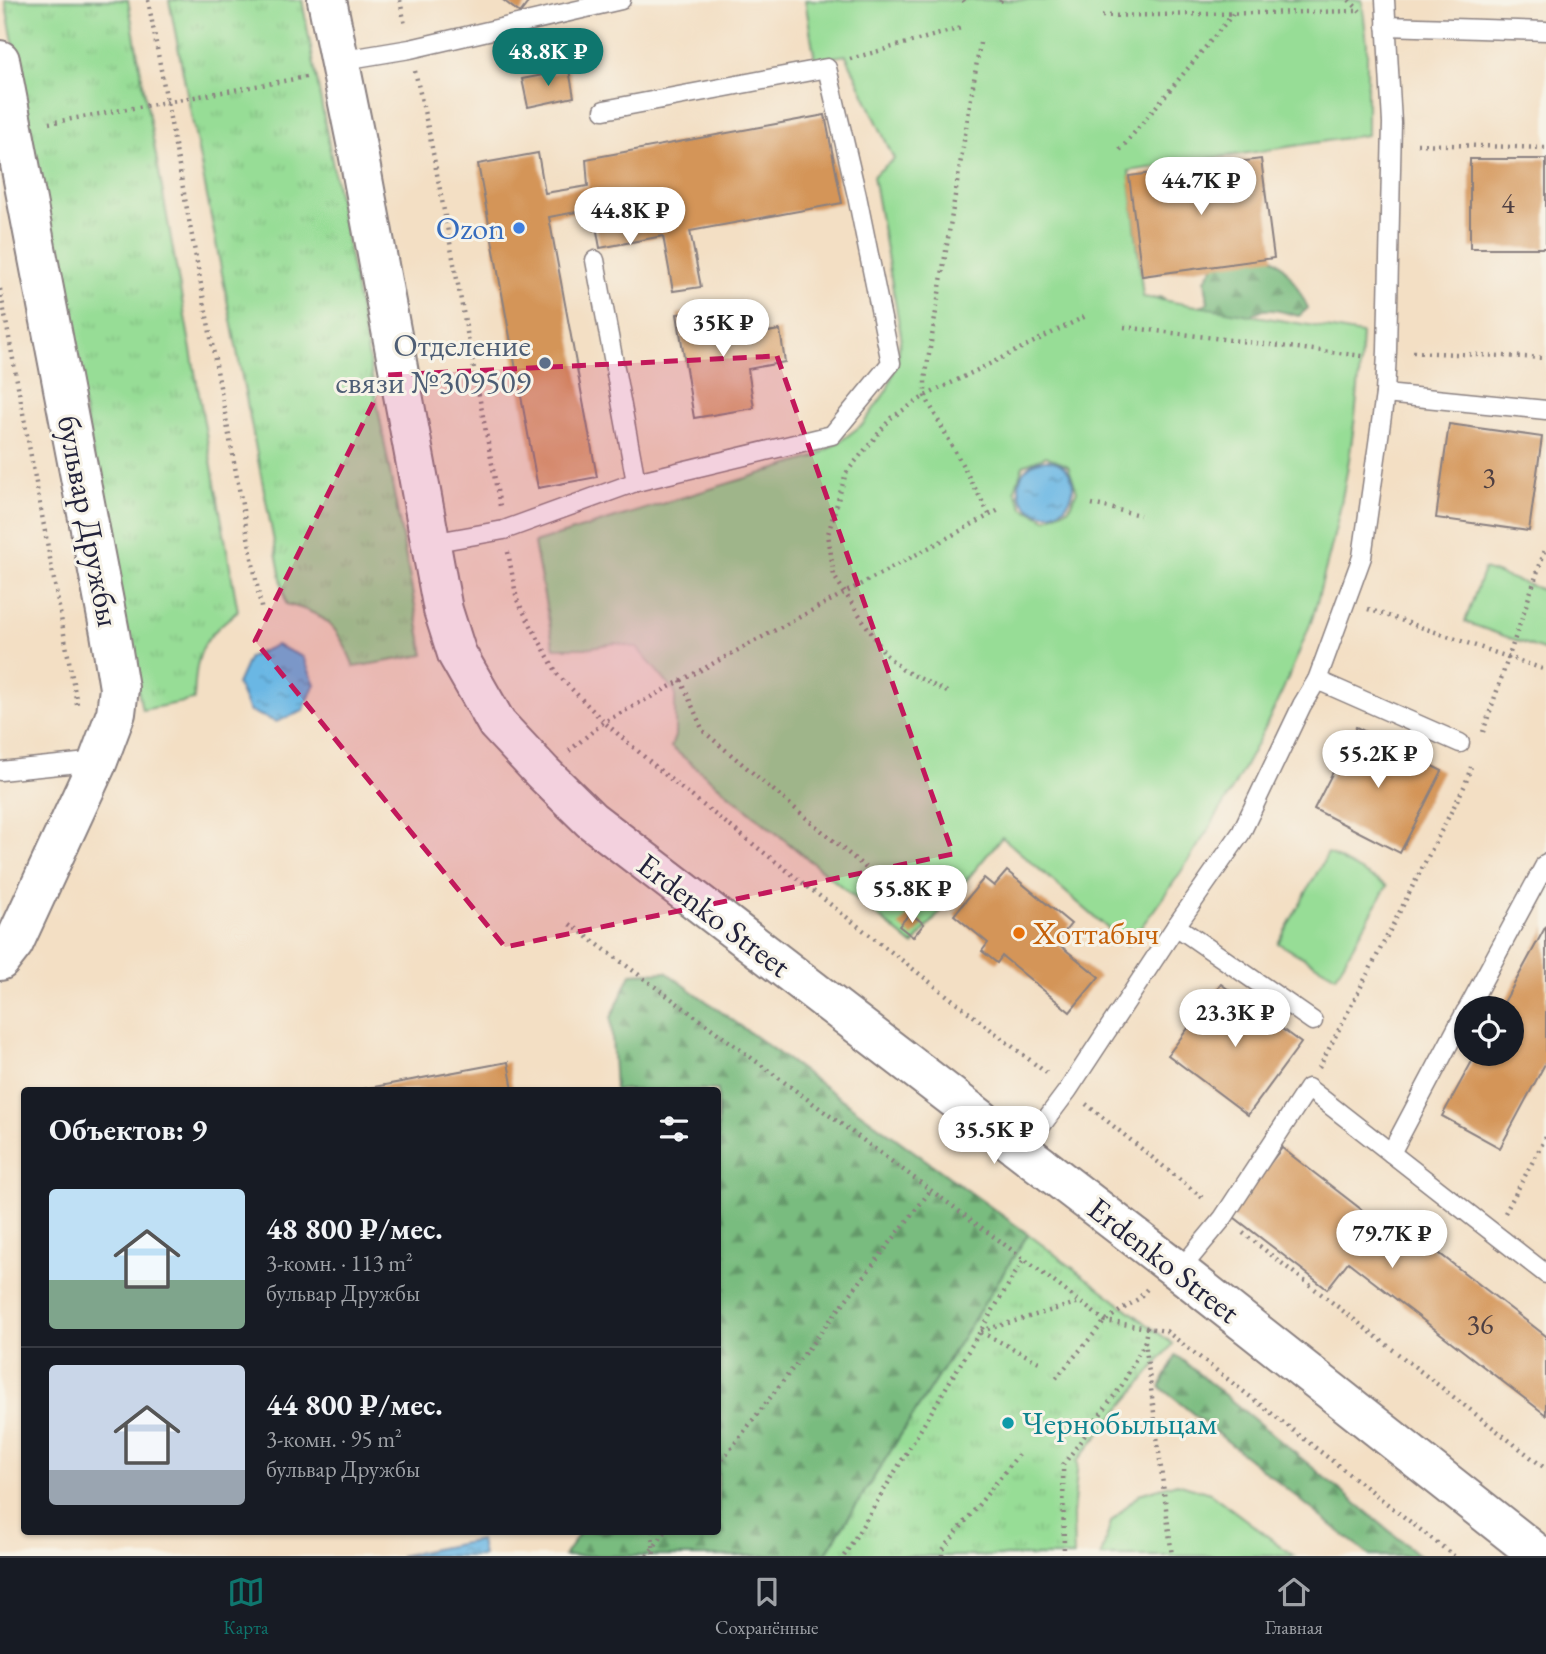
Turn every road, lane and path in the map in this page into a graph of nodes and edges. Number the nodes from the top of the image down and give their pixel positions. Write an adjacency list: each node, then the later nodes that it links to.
1 (148, 0): 17 (path)
2 (327, 0): 15 (main road)
3 (400, 0): 13 (path)
4 (621, 0): 13 (lane)
5 (1349, 0): 7 (path)
6 (1385, 0): 9 (lane)
7 (1233, 14): 8 (path); 22 (path)
8 (1102, 16)
9 (1386, 26): 11 (lane); 20 (lane)
10 (961, 29): 16 (path)
11 (1546, 31)
12 (980, 43): 30 (path)
13 (410, 49): 15 (lane); 37 (path)
14 (0, 60): 19 (main road, бульвар Дружбы)
15 (340, 66): 17 (path); 38 (main road)
16 (827, 68): 18 (lane); 32 (lane)
17 (166, 103): 19 (path); 42 (path)
18 (604, 110)
19 (14, 129): 48 (main road, бульвар Дружбы)
20 (1392, 144): 21 (path); 27 (lane)
21 (1546, 148)
22 (1120, 150)
23 (595, 260): 32 (lane)
24 (0, 289): 48 (path)
25 (1086, 316): 30 (path)
26 (1124, 327): 27 (path)
27 (1387, 351): 28 (path); 29 (lane)
28 (1546, 358)
29 (1385, 394): 31 (lane); 41 (lane)
30 (925, 396): 35 (path); 40 (path)
31 (1546, 410)
32 (636, 482): 37 (lane)
33 (1092, 504): 36 (path)
34 (1001, 509): 35 (path)
35 (989, 514): 40 (path)
36 (1140, 515)
37 (505, 530): 38 (lane); 49 (path)
38 (431, 544): 55 (main road, Erdenko Street)
39 (1546, 547): 43 (path)
40 (844, 592): 45 (path); 47 (path)
41 (1346, 601): 43 (path); 46 (lane)
42 (262, 612)
43 (1508, 657): 44 (path); 50 (path)
44 (1546, 670)
45 (681, 680): 49 (path); 57 (path)
46 (1317, 680): 51 (lane); 59 (lane)
47 (947, 692)
48 (116, 713): 53 (main road, бульвар Дружбы)
49 (604, 722): 55 (path); 65 (path)
50 (1482, 734)
51 (1460, 743)
52 (1474, 760): 64 (path)
53 (98, 761): 54 (lane); 60 (main road, бульвар Дружбы)
54 (0, 771)
55 (543, 773): 67 (main road, Erdenko Street)
56 (1546, 863): 61 (lane)
57 (873, 874)
58 (570, 924): 69 (path)
59 (1176, 926): 62 (lane); 65 (lane)
60 (0, 961)
61 (1475, 996)
62 (1312, 1021)
63 (1454, 1034): 68 (lane)
64 (1308, 1088): 68 (lane); 70 (lane)
65 (1068, 1090): 67 (lane); 70 (path)
66 (1546, 1137): 71 (path)
67 (1023, 1150): 73 (main road, Erdenko Street)
68 (1391, 1153): 71 (lane)
69 (931, 1190): 72 (path); 83 (path)
70 (1223, 1218): 73 (lane); 84 (path)
71 (1495, 1232): 74 (lane)
72 (1024, 1259): 75 (path); 78 (path)
73 (1179, 1271): 95 (main road, Erdenko Street)
74 (1546, 1273)
75 (1080, 1302): 76 (path); 78 (path)
76 (1105, 1321): 77 (path); 81 (path)
77 (1147, 1327): 79 (path); 94 (path)
78 (980, 1331): 80 (path); 90 (path)
79 (1145, 1341): 92 (path); 93 (path)
80 (1039, 1362)
81 (1056, 1378)
82 (1018, 1455): 91 (path)
83 (721, 1461)
84 (1546, 1469)
85 (652, 1535): 87 (path)
86 (663, 1535): 87 (path)
87 (653, 1548): 88 (path); 89 (path)
88 (647, 1556)
89 (654, 1556)
90 (844, 1556)
91 (942, 1556)
92 (1064, 1556)
93 (1172, 1556)
94 (1454, 1556)
95 (1540, 1556)

